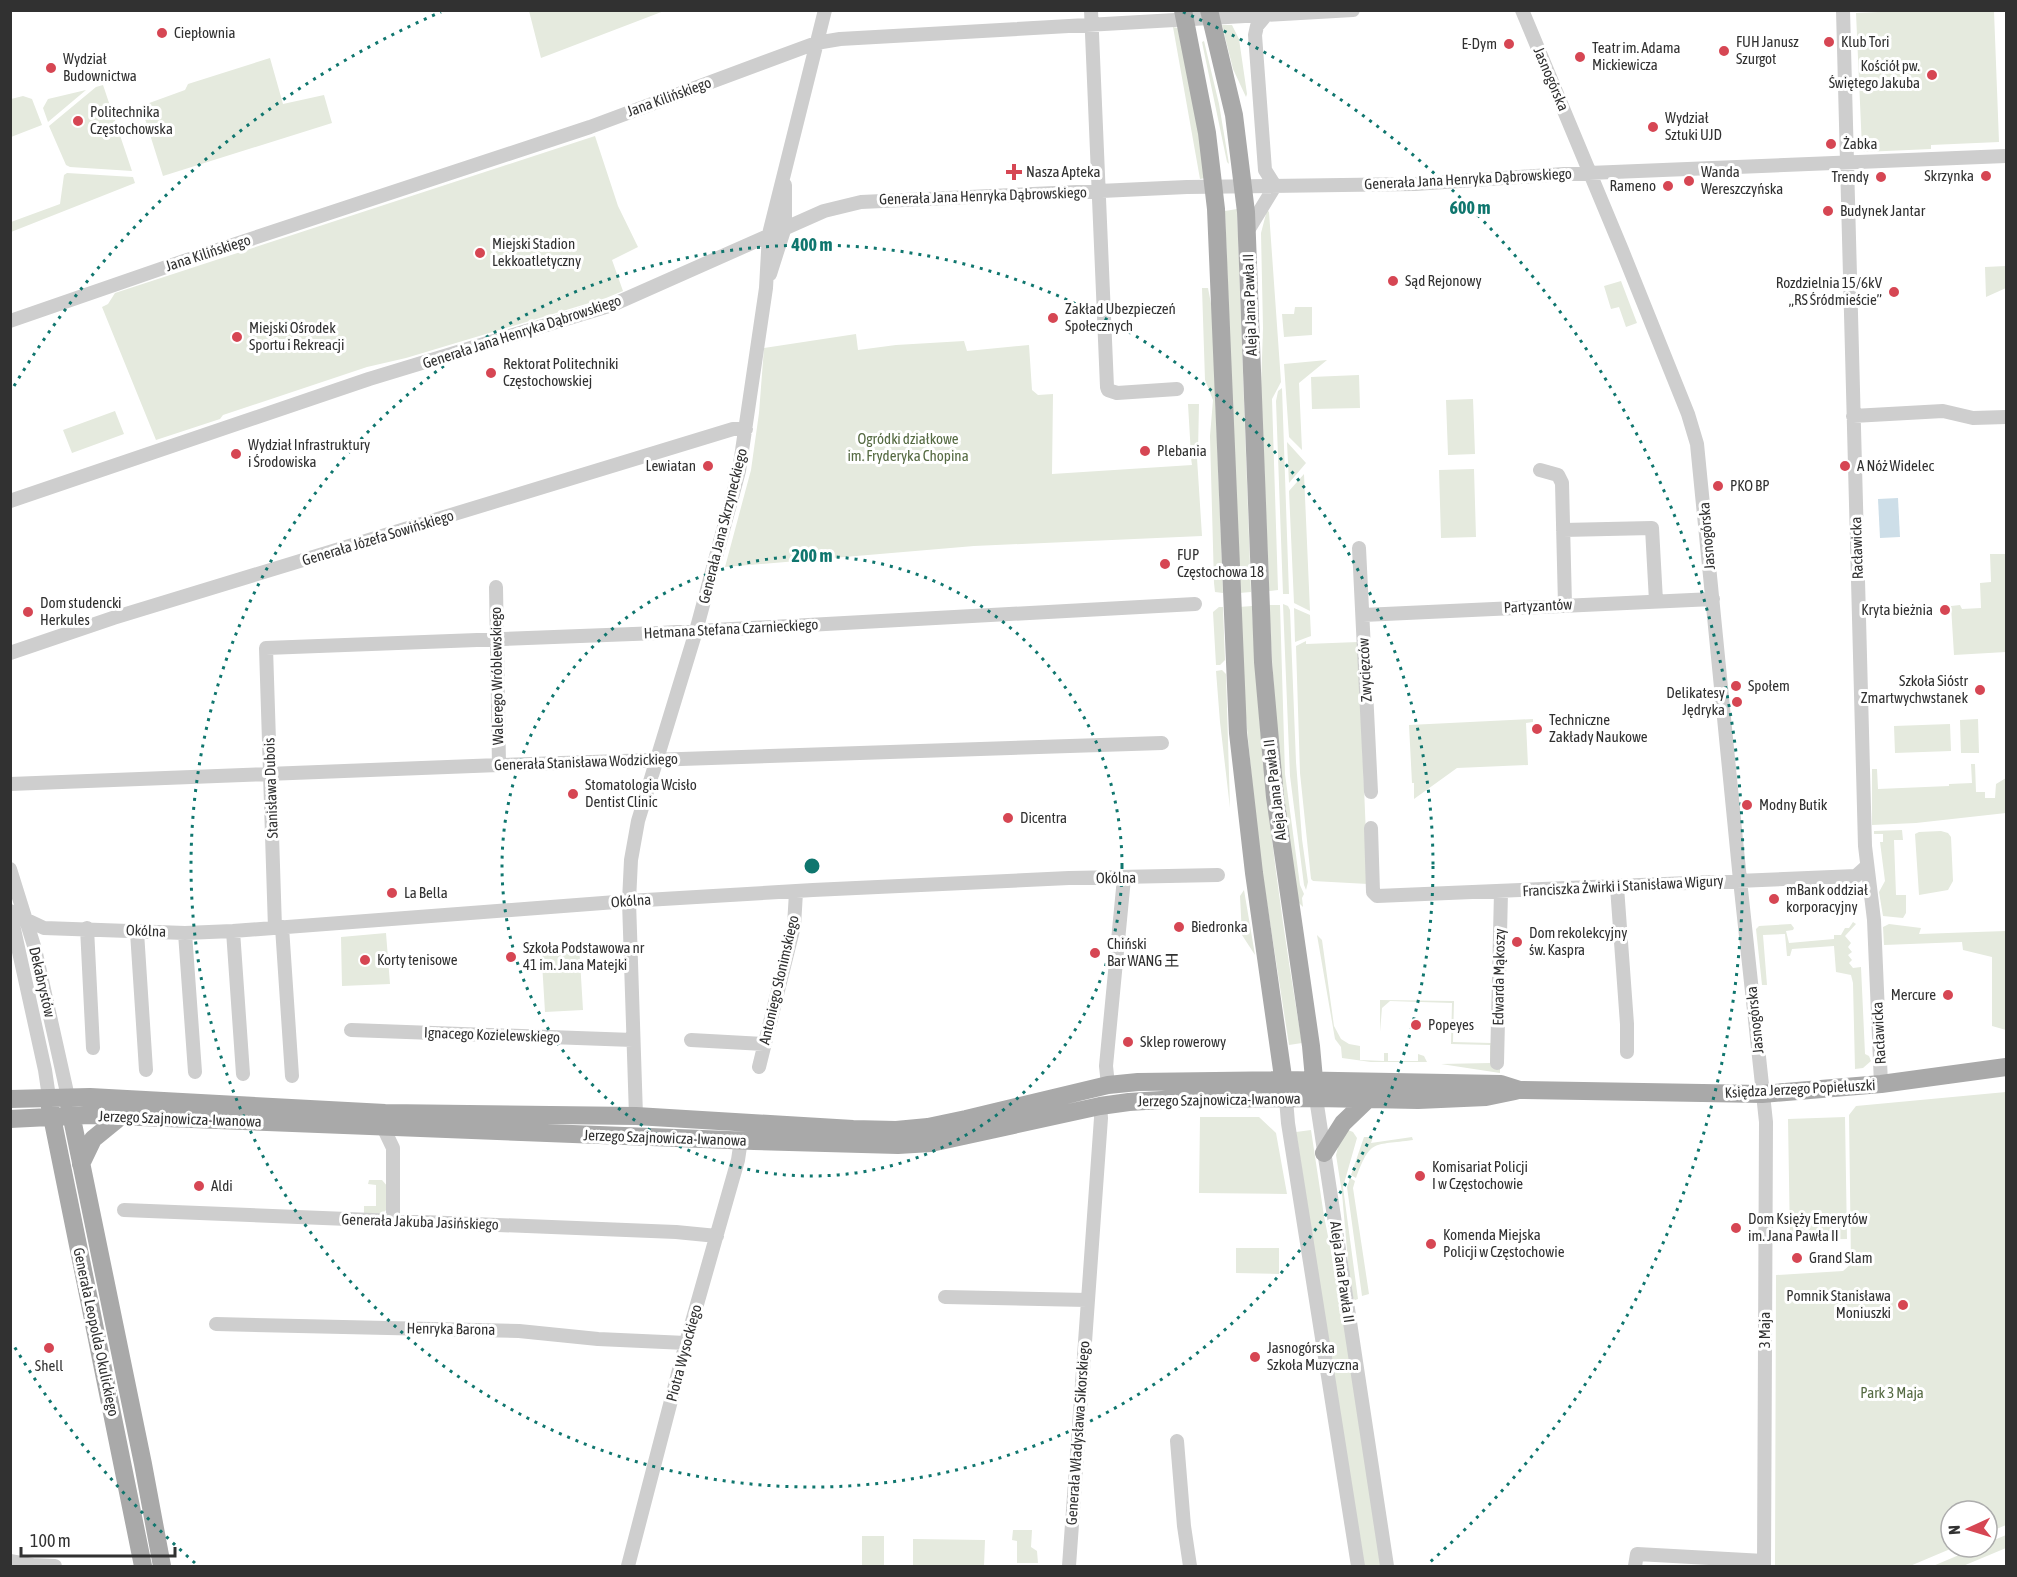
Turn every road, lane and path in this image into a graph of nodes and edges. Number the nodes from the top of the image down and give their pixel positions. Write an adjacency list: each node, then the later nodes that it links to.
1 (825, 10): 10 (street)
2 (1091, 10): 9 (street)
3 (1353, 10): 7 (street, Jana Kilińskiego)
4 (1522, 10): 14 (street, Jasnogórska)
5 (1842, 10): 12 (street, Racławicka)
6 (1210, 14): 7 (street, Jana Kilińskiego); 8 (street, Jana Kilińskiego); 16 (main road, Aleja Jana Pawła II)
7 (1267, 14): 17 (street)
8 (1184, 15): 9 (street, Jana Kilińskiego); 15 (main road, Aleja Jana Pawła II)
9 (1092, 26): 10 (street, Jana Kilińskiego); 18 (street)
10 (816, 43): 13 (street); 23 (street, Jana Kilińskiego)
11 (2007, 156): 12 (street, Generała Jana Henryka Dąbrowskiego)
12 (1848, 164): 14 (street, Generała Jana Henryka Dąbrowskiego); 25 (street, Racławicka)
13 (784, 169): 19 (street, Generała Jana Skrzyneckiego); 21 (street, Generała Jana Skrzyneckiego)
14 (1590, 173): 17 (street, Generała Jana Henryka Dąbrowskiego); 33 (street, Jasnogórska)
15 (1214, 186): 16 (street, Generała Jana Henryka Dąbrowskiego); 18 (street, Generała Jana Henryka Dąbrowskiego); 81 (main road, Aleja Jana Pawła II)
16 (1243, 186): 17 (street, Generała Jana Henryka Dąbrowskiego); 20 (main road, Aleja Jana Pawła II)
17 (1275, 186): 20 (street)
18 (1099, 191): 19 (street, Generała Jana Henryka Dąbrowskiego); 24 (street)
19 (785, 227): 21 (street, Generała Jana Henryka Dąbrowskiego); 22 (street, Generała Jana Skrzyneckiego)
20 (1247, 232): 84 (main road, Aleja Jana Pawła II)
21 (769, 234): 22 (street, Generała Jana Skrzyneckiego); 29 (street, Generała Jana Henryka Dąbrowskiego)
22 (766, 288): 27 (street, Generała Jana Skrzyneckiego)
23 (10, 321)
24 (1177, 390)
25 (1853, 416): 26 (street); 49 (street, Racławicka)
26 (2007, 417)
27 (746, 429): 38 (street, Generała Jana Skrzyneckiego); 41 (street, Generała Józefa Sowińskiego)
28 (1540, 470): 30 (street)
29 (10, 501)
30 (1563, 530): 34 (street); 36 (street)
31 (1359, 548): 37 (street, Zwycięzców)
32 (496, 587): 39 (street, Walerego Wróblewskiego)
33 (1713, 599): 34 (street, Partyzantów); 53 (street, Jasnogórska)
34 (1656, 601): 36 (street, Partyzantów)
35 (1195, 604): 38 (street, Hetmana Stefana Czarnieckiego)
36 (1565, 604): 37 (street, Partyzantów)
37 (1363, 615): 47 (street, Zwycięzców)
38 (696, 631): 39 (street, Hetmana Stefana Czarnieckiego); 43 (street, Generała Jana Skrzyneckiego)
39 (497, 640): 40 (street, Hetmana Stefana Czarnieckiego); 44 (street, Walerego Wróblewskiego)
40 (266, 648): 45 (street, Stanisława Dubois)
41 (10, 652)
42 (1162, 744): 43 (street, Generała Stanisława Wodzickiego)
43 (656, 760): 44 (street, Generała Stanisława Wodzickiego); 57 (street, Generała Jana Skrzyneckiego)
44 (499, 765): 45 (street, Generała Stanisława Wodzickiego)
45 (270, 774): 46 (street, Generała Stanisława Wodzickiego); 60 (street, Stanisława Dubois)
46 (10, 784)
47 (1371, 792)
48 (1371, 828): 55 (street, Franciszka Żwirki i Stanisława Wigury)
49 (1866, 867): 53 (street, Franciszka Żwirki i Stanisława Wigury); 82 (street, Racławicka)
50 (10, 868): 59 (street, Dekabrystów)
51 (1218, 875): 52 (street, Okólna)
52 (1124, 878): 56 (street, Okólna); 83 (street)
53 (1740, 880): 54 (street, Franciszka Żwirki i Stanisława Wigury); 86 (street, Jasnogórska)
54 (1617, 886): 55 (street, Franciszka Żwirki i Stanisława Wigury); 73 (street)
55 (1501, 891): 74 (street, Edwarda Mąkoszy)
56 (796, 892): 57 (street, Okólna); 71 (street, Antoniego Słonimskiego)
57 (629, 901): 60 (street, Okólna); 69 (street, Generała Jana Skrzyneckiego)
58 (10, 911): 63 (street, Dekabrystów)
59 (27, 920): 61 (street, Okólna); 67 (street, Dekabrystów)
60 (278, 927): 64 (street, Okólna); 80 (street, Stanisława Dubois)
61 (44, 928): 62 (street, Okólna); 67 (street)
62 (87, 928): 65 (street, Okólna); 72 (street)
63 (12, 929): 87 (street, Dekabrystów)
64 (233, 931): 66 (street, Okólna); 79 (street)
65 (136, 932): 66 (street, Okólna); 77 (street)
66 (185, 933): 78 (street)
67 (33, 942): 88 (street, Dekabrystów)
68 (351, 1030): 69 (street, Ignacego Kozielewskiego)
69 (633, 1040): 94 (street, Generała Jana Skrzyneckiego)
70 (691, 1040): 71 (street)
71 (764, 1044): 75 (street, Antoniego Słonimskiego)
72 (93, 1048)
73 (1627, 1052)
74 (1497, 1063)
75 (759, 1067)
76 (2007, 1067): 82 (main road, Księdza Jerzego Popiełuszki)
77 (146, 1070)
78 (195, 1072)
79 (243, 1074)
80 (292, 1076)
81 (1284, 1080): 83 (main road, Jerzego Szajnowicza-Iwanowa); 84 (main road, Jerzego Szajnowicza-Iwanowa); 90 (main road, Aleja Jana Pawła II)
82 (1881, 1084): 86 (main road, Księdza Jerzego Popiełuszki)
83 (1108, 1085): 94 (main road, Jerzego Szajnowicza-Iwanowa)
84 (1315, 1089): 85 (main road, Księdza Jerzego Popiełuszki); 90 (main road, Jerzego Szajnowicza-Iwanowa); 91 (main road, Księdza Jerzego Popiełuszki); 102 (street, Aleja Jana Pawła II)
85 (1520, 1090): 86 (main road, Księdza Jerzego Popiełuszki); 91 (main road, Księdza Jerzego Popiełuszki)
86 (1762, 1094): 113 (street, 3 Maja)
87 (49, 1096): 88 (main road, Jerzego Szajnowicza-Iwanowa); 89 (main road, Jerzego Szajnowicza-Iwanowa); 95 (main road, Generała Leopolda Okulickiego)
88 (68, 1096): 93 (main road, Generała Leopolda Okulickiego); 94 (main road, Jerzego Szajnowicza-Iwanowa)
89 (10, 1099)
90 (1286, 1099): 92 (main road, Jerzego Szajnowicza-Iwanowa); 121 (street, Aleja Jana Pawła II)
91 (1367, 1100): 102 (main road)
92 (1100, 1106): 100 (main road, Jerzego Szajnowicza-Iwanowa); 108 (street, Generała Władysława Sikorskiego)
93 (71, 1115): 95 (main road, Jerzego Szajnowicza-Iwanowa); 96 (main road, Jerzego Szajnowicza-Iwanowa); 103 (main road, Generała Leopolda Okulickiego)
94 (636, 1116)
95 (52, 1117): 97 (main road, Jerzego Szajnowicza-Iwanowa); 116 (main road, Generała Leopolda Okulickiego)
96 (120, 1117): 98 (main road, Jerzego Szajnowicza-Iwanowa); 103 (main road)
97 (10, 1119)
98 (383, 1127): 99 (main road, Jerzego Szajnowicza-Iwanowa); 101 (street)
99 (411, 1128): 100 (main road, Jerzego Szajnowicza-Iwanowa); 101 (street)
100 (741, 1140): 106 (street, Piotra Wysockiego)
101 (393, 1148): 105 (street)
102 (1324, 1153): 122 (street, Aleja Jana Pawła II)
103 (81, 1164): 117 (main road, Generała Leopolda Okulickiego)
104 (124, 1210): 105 (street, Generała Jakuba Jasińskiego)
105 (393, 1221): 106 (street, Generała Jakuba Jasińskiego)
106 (717, 1236): 110 (street, Piotra Wysockiego)
107 (945, 1297): 108 (street)
108 (1088, 1300): 119 (street, Generała Władysława Sikorskiego)
109 (216, 1324): 110 (street, Henryka Barona)
110 (686, 1343): 118 (street, Piotra Wysockiego)
111 (1177, 1441): 120 (street)
112 (10, 1562): 114 (street)
113 (1764, 1564): 123 (street)
114 (34, 1566): 115 (street)
115 (55, 1566)
116 (143, 1566)
117 (162, 1566)
118 (628, 1566)
119 (1069, 1566)
120 (1190, 1566)
121 (1358, 1566)
122 (1387, 1566)
123 (1635, 1566)

